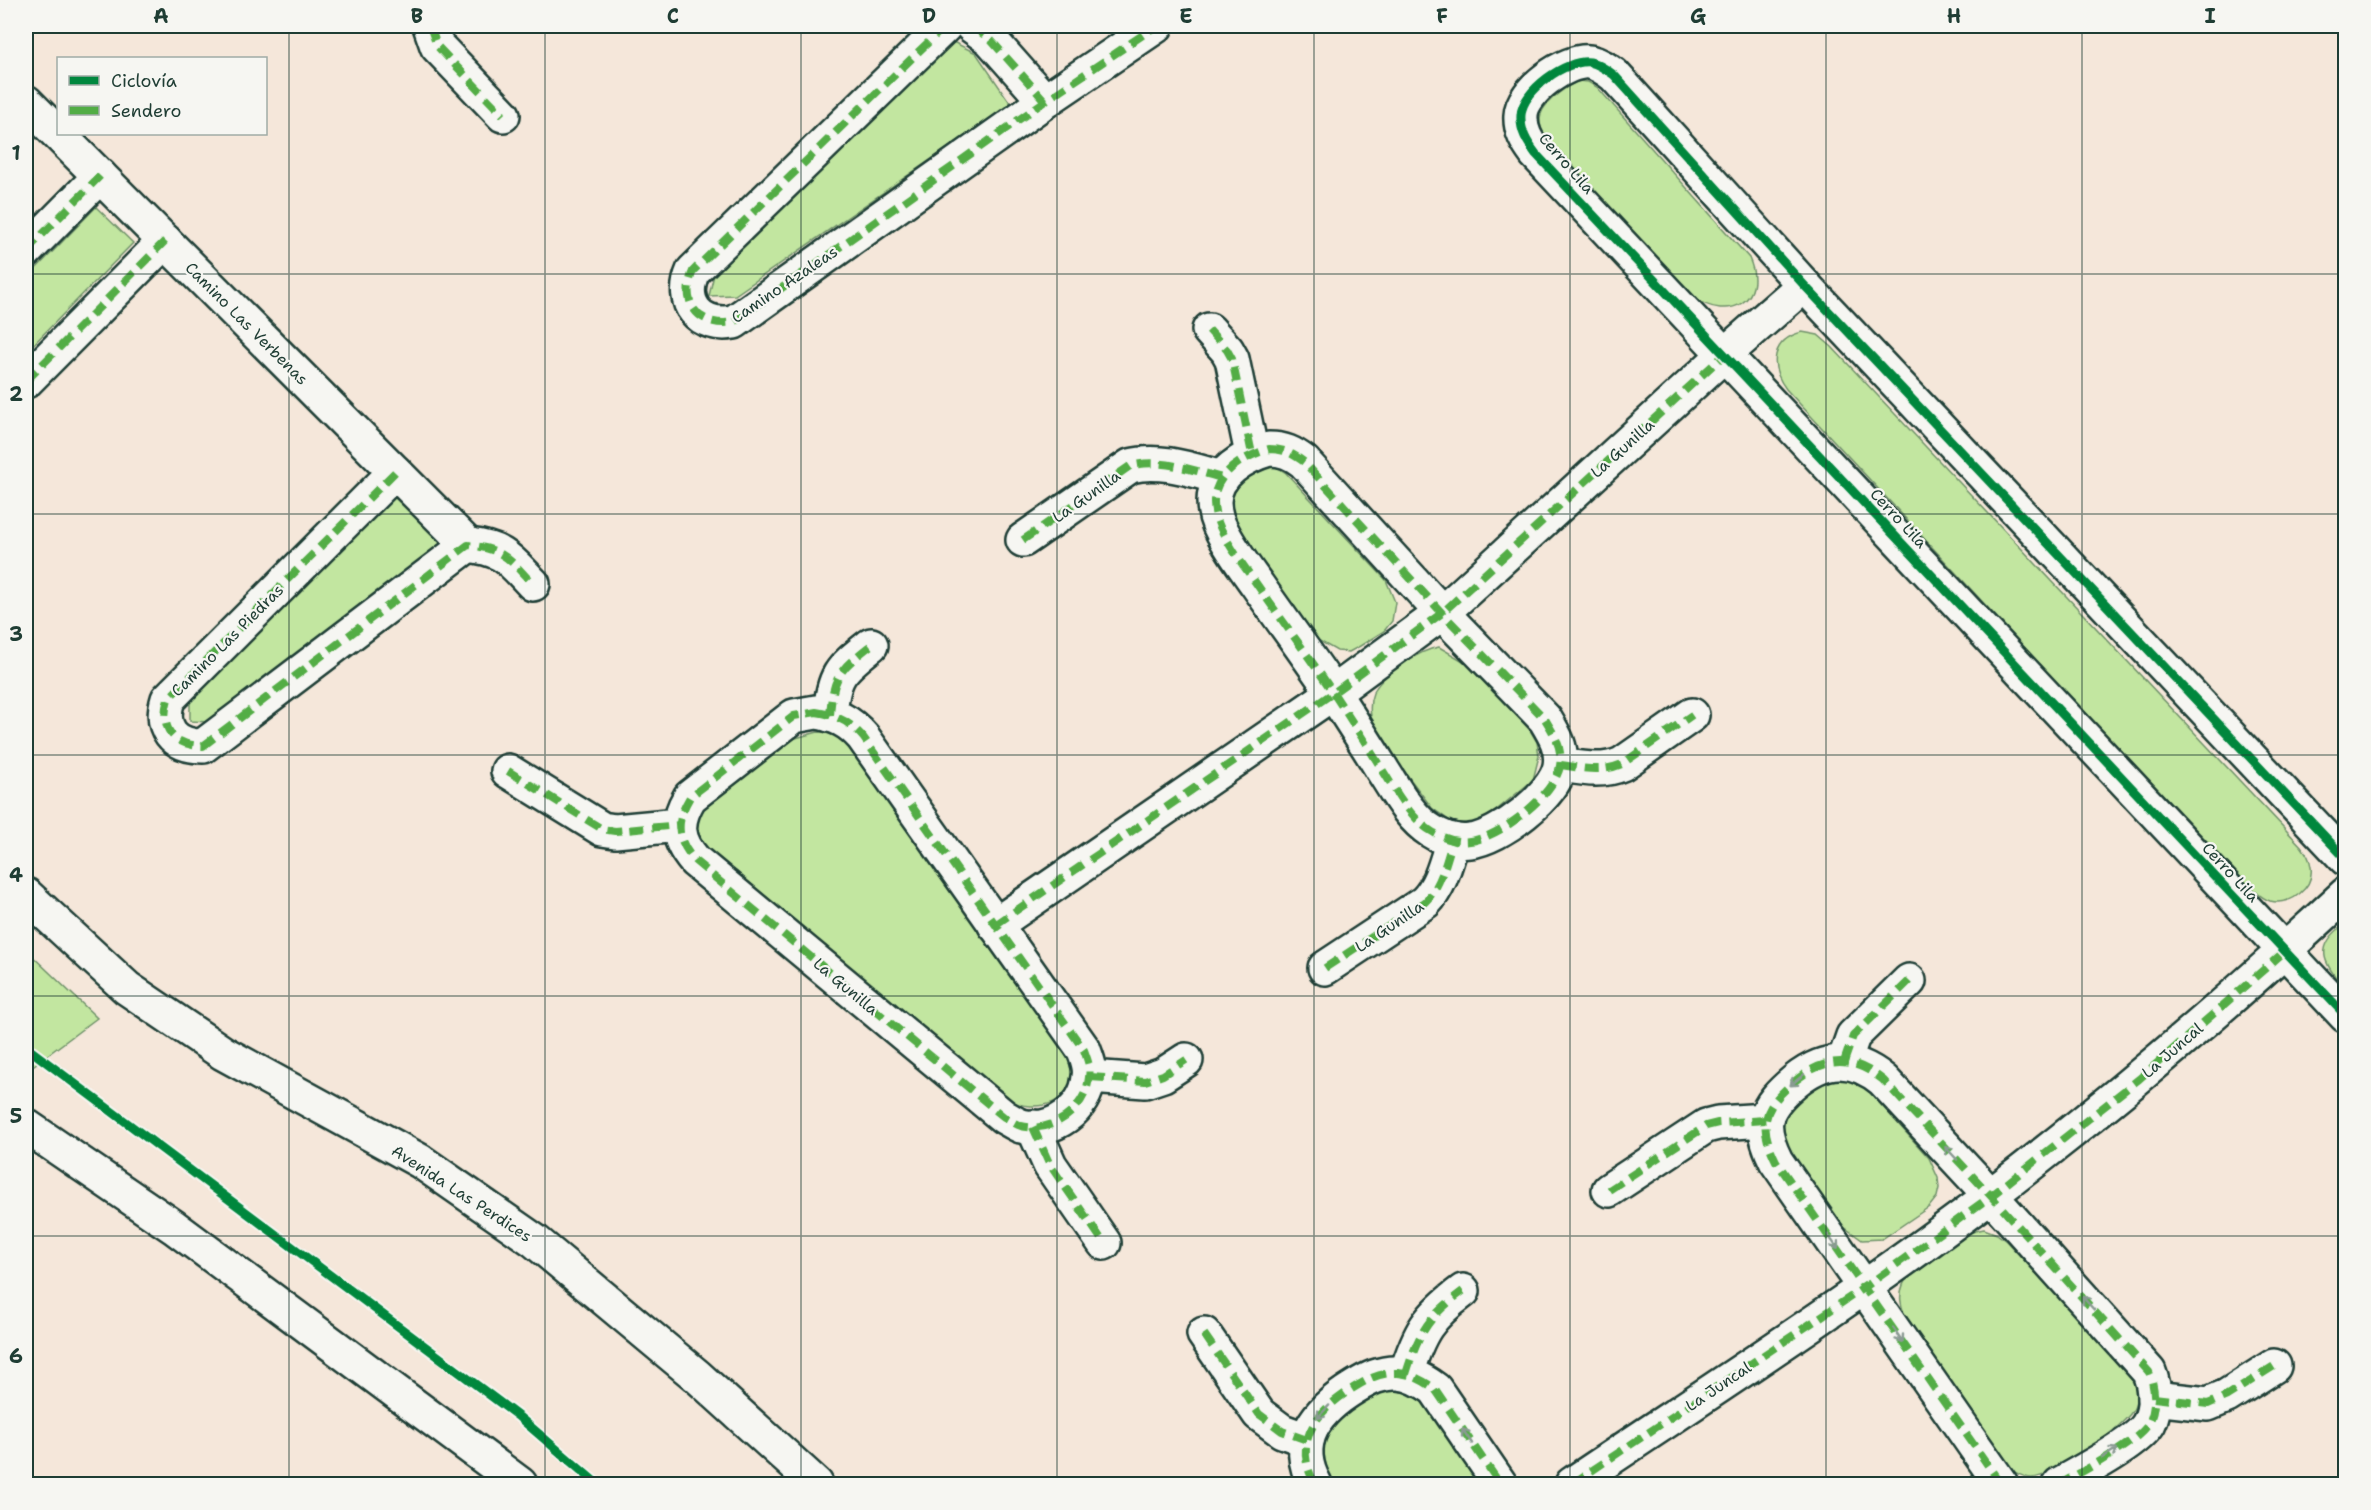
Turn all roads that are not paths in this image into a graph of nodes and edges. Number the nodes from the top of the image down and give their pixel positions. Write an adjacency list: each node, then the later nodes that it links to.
1 (430, 26): 7 (street)
2 (945, 26): 5 (street, Camino Azaleas)
3 (972, 26): 5 (street)
4 (1156, 26): 5 (street, Camino Azaleas)
5 (1045, 101)
6 (26, 102): 8 (street, Camino Las Verbenas)
7 (503, 115)
8 (57, 133)
9 (59, 135): 10 (street, Camino Las Verbenas)
10 (100, 176): 11 (street, Camino Las Verbenas); 12 (street)
11 (165, 241): 16 (street); 18 (street, Camino Las Verbenas)
12 (26, 251)
13 (1804, 285): 15 (street, La Gunilla); 15 (street, Cerro Lila); 32 (street, Cerro Lila)
14 (1209, 330): 17 (street)
15 (1725, 354): 23 (street, La Gunilla); 36 (street, Cerro Lila)
16 (26, 381)
17 (1252, 454): 19 (street); 23 (street)
18 (395, 472): 21 (street, Camino Las Verbenas); 21 (street, Camino Las Piedras)
19 (1222, 478): 20 (street, La Gunilla); 25 (street)
20 (1023, 540)
21 (468, 545): 22 (street)
22 (532, 584)
23 (1442, 613): 25 (street, La Gunilla); 28 (street)
24 (871, 645): 26 (street)
25 (1333, 693): 31 (street); 35 (street, La Gunilla)
26 (830, 715): 30 (street); 35 (street)
27 (1692, 715): 28 (street)
28 (1561, 765): 31 (street)
29 (508, 771): 30 (street)
30 (679, 825): 45 (street, La Gunilla)
31 (1453, 840): 37 (street, La Gunilla)
32 (2346, 859)
33 (2346, 894): 36 (street, La Juncal)
34 (26, 896): 57 (street, Avenida Las Perdices)
35 (995, 925): 42 (street)
36 (2285, 951): 39 (street, Cerro Lila); 47 (street, La Juncal)
37 (1325, 968)
38 (1909, 981): 41 (street)
39 (2346, 1016)
40 (1186, 1060): 42 (street)
41 (1844, 1062): 43 (street, one-way to 43); 47 (street, one-way to 41)
42 (1089, 1077): 45 (street)
43 (1766, 1120): 46 (street); 49 (street, one-way to 49)
44 (26, 1126): 56 (street)
45 (1033, 1128): 48 (street)
46 (1609, 1190)
47 (1991, 1196): 49 (street, La Juncal); 54 (street, one-way to 47)
48 (1104, 1243)
49 (1865, 1287): 60 (street, La Juncal); 61 (street, one-way to 61)
50 (1463, 1291): 53 (street)
51 (1204, 1334): 55 (street)
52 (2274, 1366): 54 (street)
53 (1406, 1374): 55 (street, one-way to 55); 59 (street, one-way to 53)
54 (2154, 1398): 62 (street, one-way to 54)
55 (1307, 1440): 58 (street)
56 (520, 1485)
57 (816, 1485)
58 (1315, 1485)
59 (1500, 1485)
60 (1572, 1485)
61 (2001, 1485)
62 (2060, 1485)

